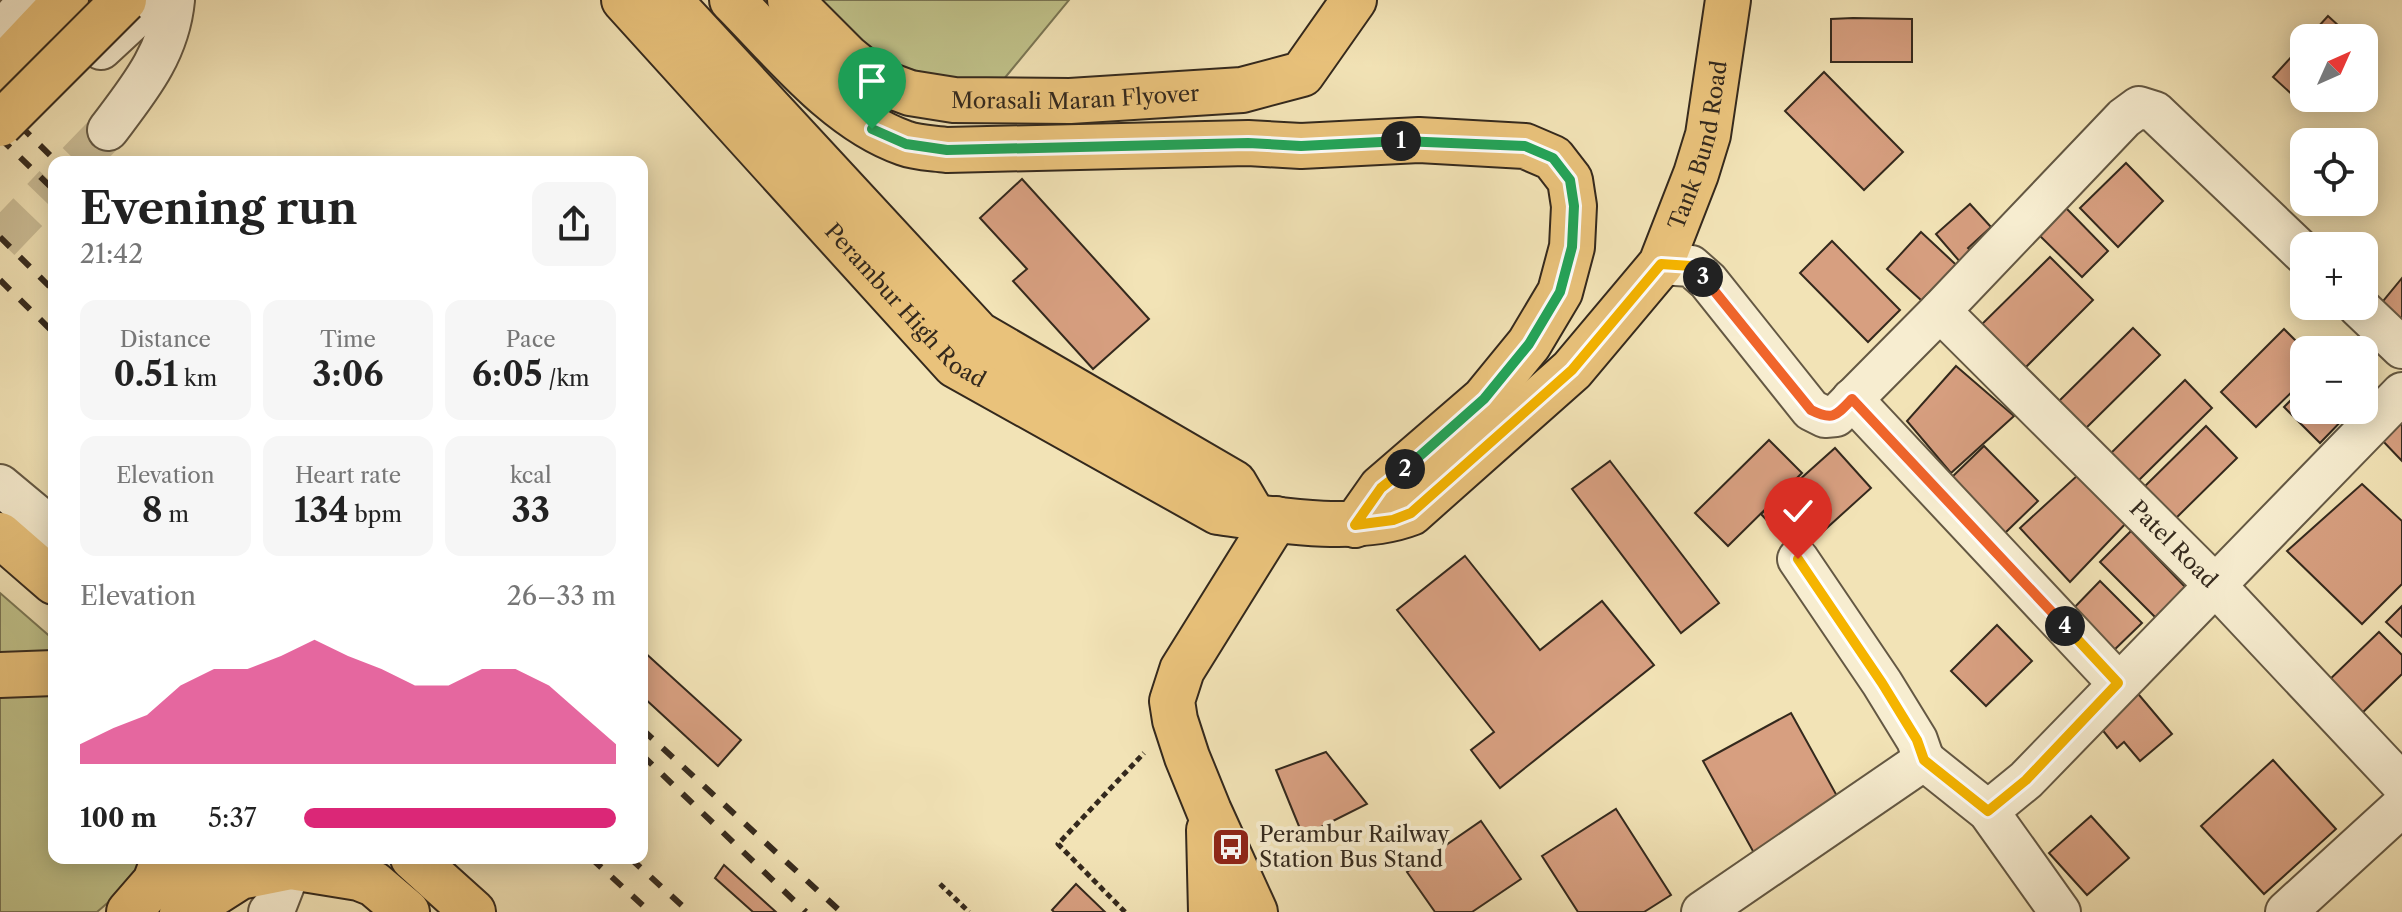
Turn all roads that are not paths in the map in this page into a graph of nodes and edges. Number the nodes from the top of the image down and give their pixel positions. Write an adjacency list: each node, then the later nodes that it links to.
1 (30, 0): 12 (street)
2 (66, 0): 13 (main road)
3 (124, 0): 14 (main road, bridge)
4 (154, 0): 16 (street)
5 (174, 0): 15 (street)
6 (624, 0): 25 (main road, Perambur High Road)
7 (669, 0): 25 (main road)
8 (732, 0): 27 (main road)
9 (790, 0): 10 (main road, Morasali Maran Flyover)
10 (1354, 0)
11 (1728, 0): 18 (main road, Tank Bund Road)
12 (0, 32)
13 (0, 70)
14 (0, 124)
15 (108, 130)
16 (0, 145)
17 (2290, 241): 19 (street)
18 (1661, 264): 23 (street); 27 (main road, Tank Bund Road)
19 (1940, 311): 23 (street); 31 (street, Patel Road)
20 (2373, 320): 21 (street)
21 (2402, 348)
22 (2402, 393): 31 (street)
23 (1852, 399): 34 (street)
24 (0, 485): 26 (street)
25 (1265, 518): 27 (main road, Perambur High Road); 38 (main road)
26 (48, 525)
27 (1355, 525)
28 (0, 535): 30 (main road)
29 (1798, 559): 35 (street)
30 (48, 577)
31 (2214, 584): 34 (street); 36 (street, Patel Road)
32 (48, 673): 33 (main road)
33 (0, 675)
34 (2118, 683): 39 (street)
35 (1924, 760): 39 (street); 54 (street)
36 (2402, 784)
37 (2402, 806): 56 (street)
38 (1209, 811): 52 (main road); 53 (main road)
39 (1988, 811): 55 (street)
40 (200, 864): 46 (main road)
41 (294, 864): 47 (main road)
42 (297, 864): 48 (street)
43 (302, 864): 49 (main road)
44 (420, 864): 50 (main road)
45 (439, 864): 51 (street)
46 (157, 891)
47 (191, 912)
48 (269, 912)
49 (407, 912)
50 (473, 912)
51 (496, 912)
52 (1211, 912)
53 (1255, 912)
54 (1702, 912)
55 (2060, 912)
56 (2286, 912)

